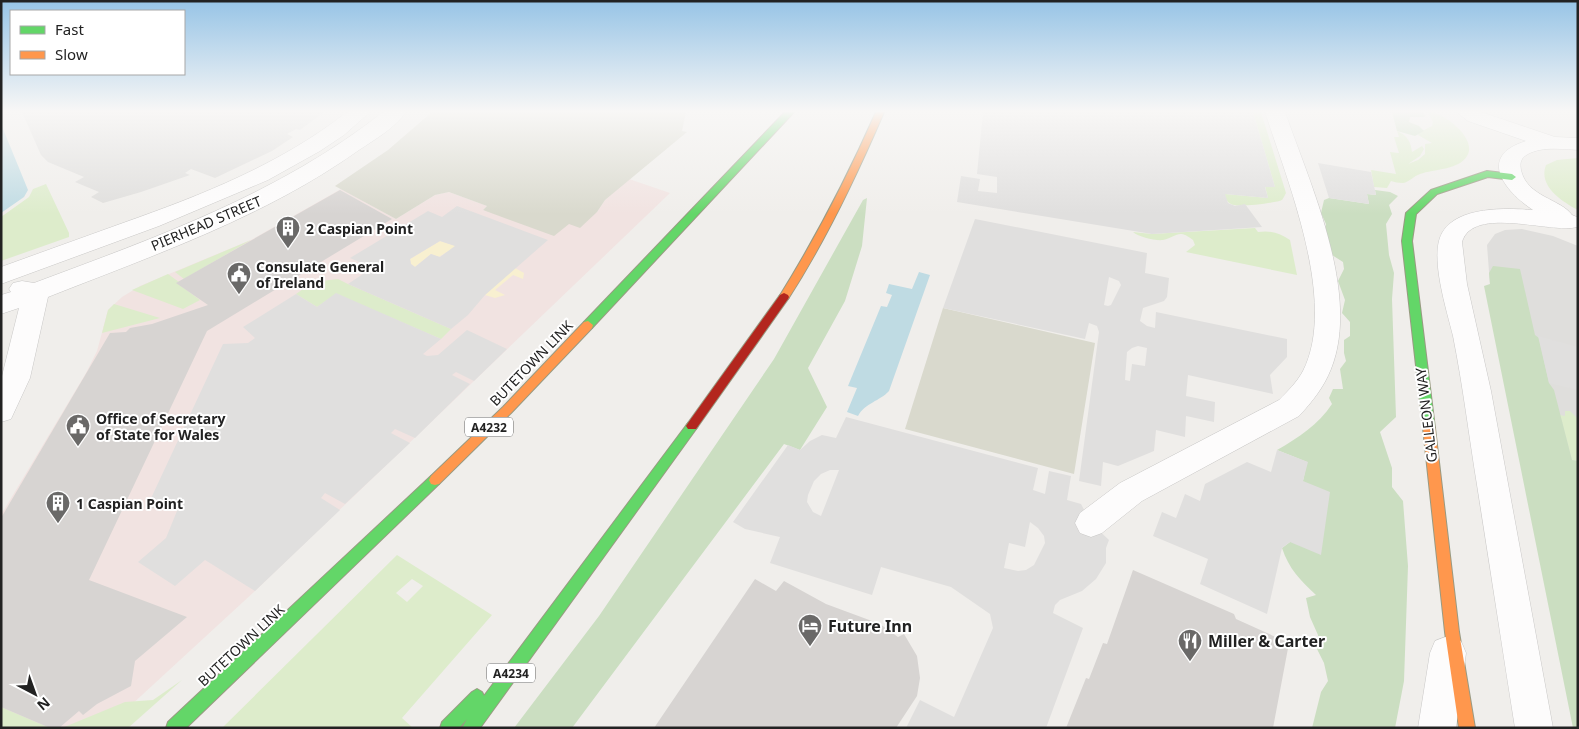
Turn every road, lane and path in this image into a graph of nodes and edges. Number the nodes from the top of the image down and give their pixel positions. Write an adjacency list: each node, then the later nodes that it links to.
1 (313, 146): 10 (street, PIERHEAD STREET)
2 (352, 146): 12 (street, PIERHEAD STREET)
3 (758, 146): 18 (main road, BUTETOWN LINK / A4232)
4 (864, 146): 16 (main road)
5 (1287, 146): 15 (street)
6 (1494, 146): 8 (street)
7 (1528, 146): 8 (street)
8 (1511, 168): 9 (street); 17 (main road, GALLEON WAY)
9 (1573, 224): 23 (street)
10 (1, 276)
11 (1, 284): 12 (street)
12 (36, 292): 13 (street, PIERHEAD STREET); 14 (street)
13 (1, 305)
14 (1, 411)
15 (1091, 523)
16 (551, 618): 19 (main road); 20 (main road, A4234)
17 (1452, 632): 21 (street); 22 (main road, GALLEON WAY)
18 (174, 728)
19 (448, 728)
20 (470, 728)
21 (1437, 728)
22 (1467, 728)
23 (1534, 728)

